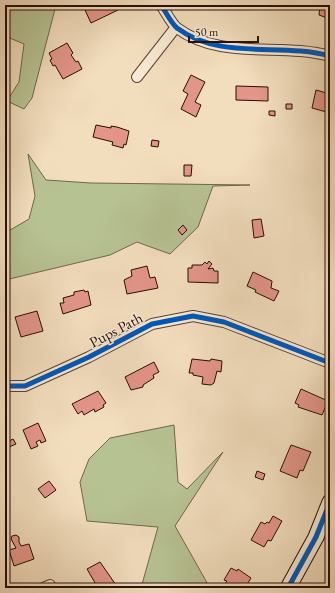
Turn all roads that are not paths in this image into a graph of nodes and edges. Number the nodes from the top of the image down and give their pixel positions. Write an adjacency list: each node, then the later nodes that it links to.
1 (161, 5): 2 (street)
2 (176, 27): 3 (street); 4 (street)
3 (330, 56)
4 (137, 77)
5 (330, 364): 6 (street, Pups Path)
6 (5, 386)
7 (330, 502): 10 (street)
8 (43, 588): 9 (street)
9 (51, 588)
10 (288, 588)

